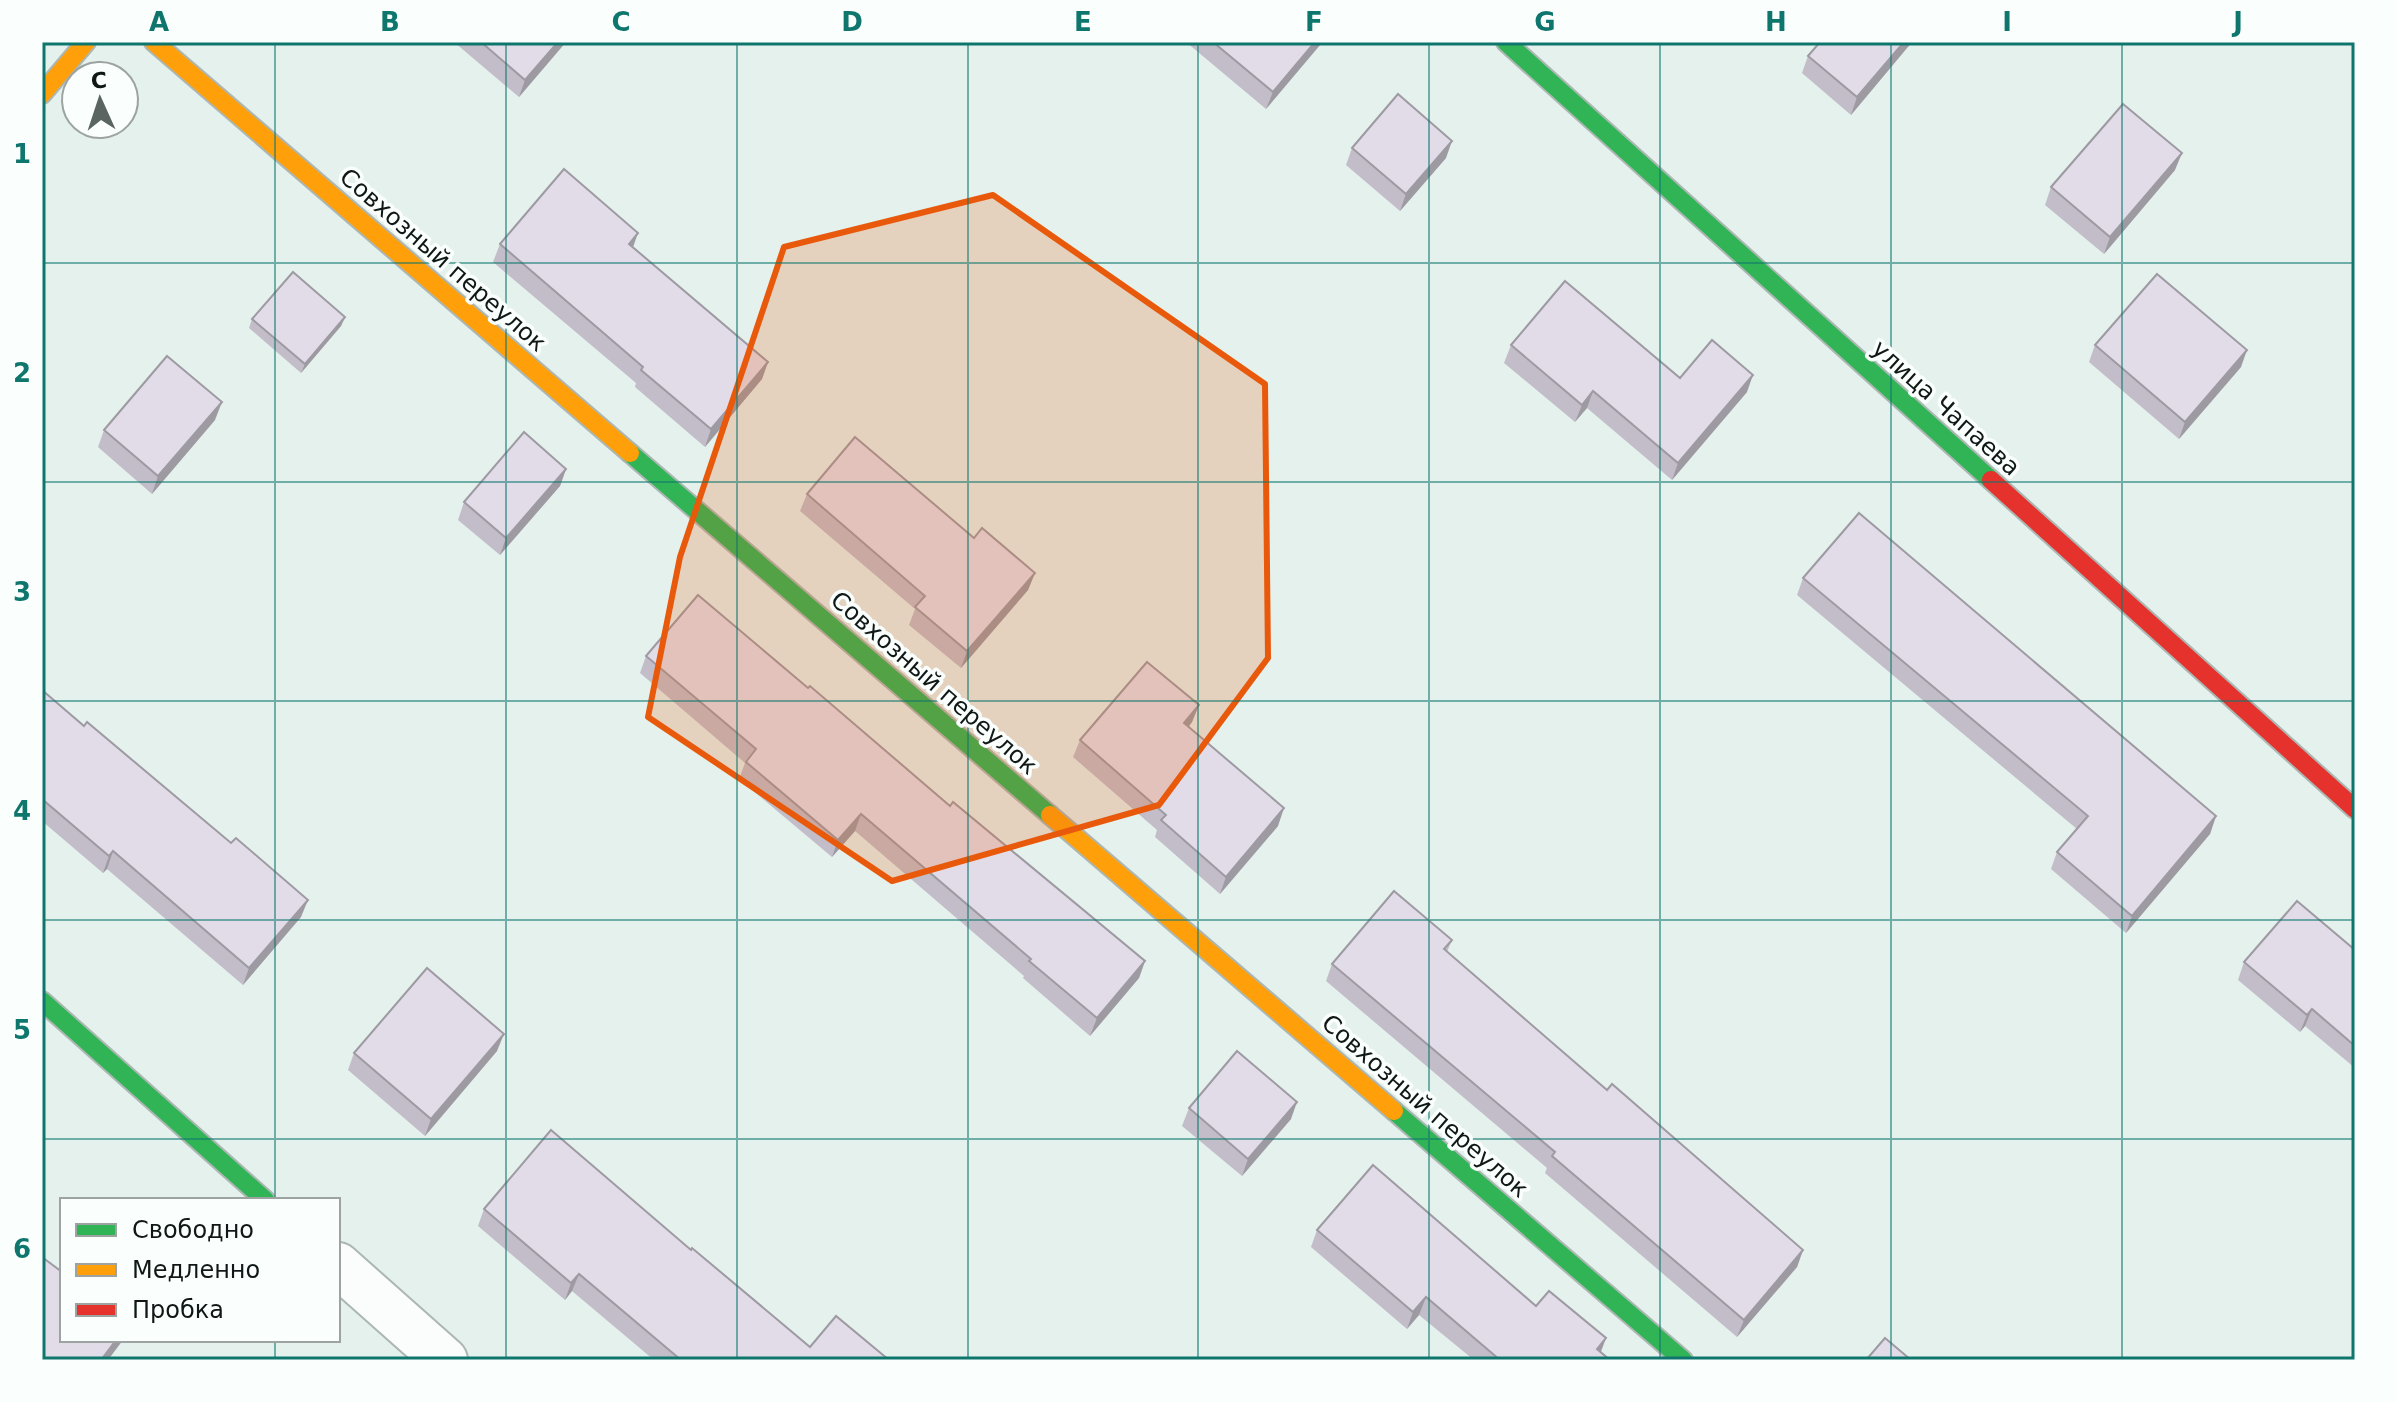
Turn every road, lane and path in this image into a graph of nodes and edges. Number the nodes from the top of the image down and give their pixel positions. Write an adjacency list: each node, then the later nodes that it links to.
1 (86, 42): 4 (street)
2 (154, 42): 10 (street, Совхозный переулок)
3 (1506, 42): 5 (street, улица Чапаева)
4 (42, 94)
5 (2355, 809)
6 (42, 1001): 7 (street)
7 (263, 1198)
8 (340, 1267): 9 (street)
9 (445, 1360)
10 (1683, 1360)

